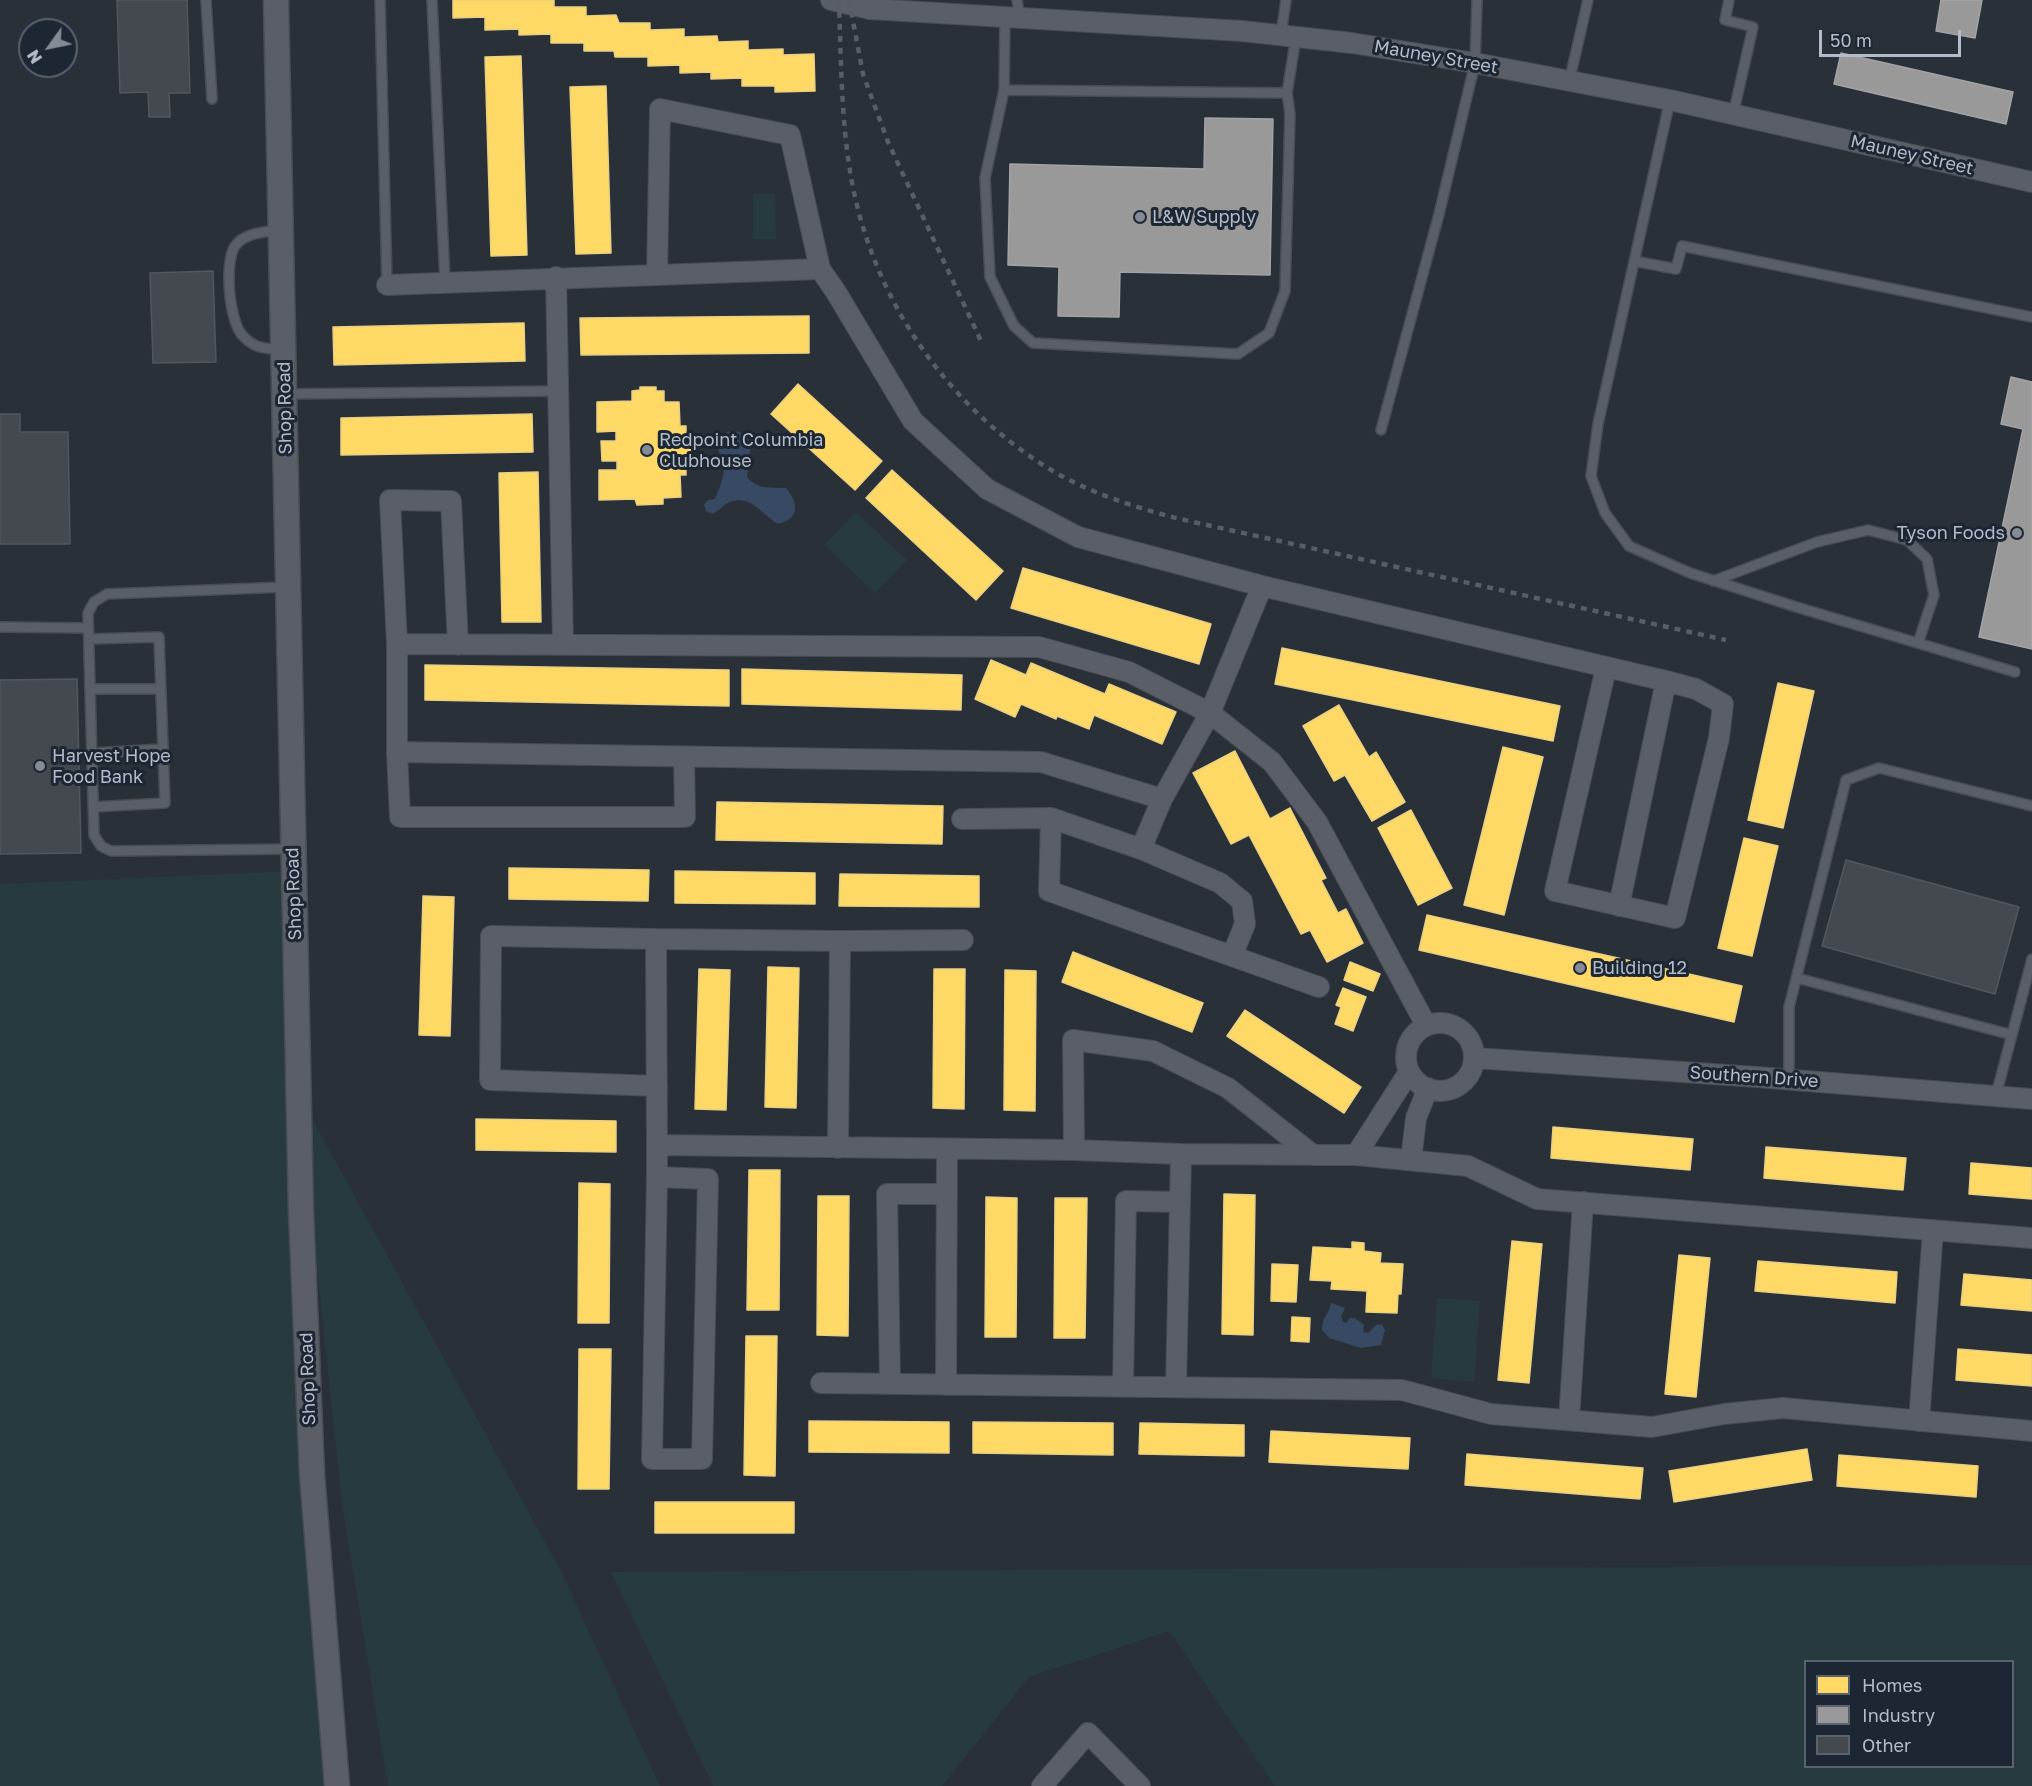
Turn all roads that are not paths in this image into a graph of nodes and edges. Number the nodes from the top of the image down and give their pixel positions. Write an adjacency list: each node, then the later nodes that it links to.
1 (206, 0): 16 (lane)
2 (276, 0): 20 (street, Shop Road)
3 (380, 0): 26 (lane)
4 (432, 0): 25 (lane)
5 (831, 0): 10 (street, Mauney Street)
6 (1286, 0): 11 (lane)
7 (1477, 0): 12 (lane)
8 (1588, 0): 13 (lane)
9 (1730, 0): 18 (lane)
10 (1014, 12): 11 (street, Mauney Street); 14 (lane)
11 (1288, 36): 12 (street, Mauney Street); 15 (lane)
12 (1474, 63): 13 (street, Mauney Street); 31 (lane)
13 (1569, 82): 17 (street, Mauney Street)
14 (1004, 90): 15 (lane); 15 (lane)
15 (1287, 93)
16 (212, 99)
17 (1670, 100): 18 (street, Mauney Street); 21 (lane)
18 (1733, 115): 19 (street, Mauney Street)
19 (2032, 183)
20 (281, 230): 28 (street, Shop Road); 28 (lane)
21 (1634, 261): 27 (lane); 32 (lane)
22 (820, 269): 23 (street); 23 (street); 33 (street)
23 (657, 274): 24 (street)
24 (556, 277): 25 (street); 29 (street)
25 (446, 282): 26 (street)
26 (387, 285)
27 (2032, 317)
28 (284, 350): 30 (street, Shop Road)
29 (558, 391): 30 (lane); 41 (street)
30 (285, 394): 34 (street, Shop Road)
31 (1381, 430)
32 (1713, 581): 38 (lane); 38 (lane)
33 (1262, 586): 42 (street); 47 (street)
34 (288, 587): 36 (lane); 57 (street, Shop Road)
35 (0, 627): 36 (lane)
36 (88, 628): 37 (lane)
37 (89, 639): 45 (lane); 46 (lane)
38 (1918, 643): 43 (lane)
39 (397, 644): 40 (street); 40 (street); 50 (street)
40 (458, 645): 41 (street)
41 (563, 645): 47 (street)
42 (1606, 668): 44 (street); 59 (street)
43 (2015, 672)
44 (1666, 681): 59 (street); 59 (street)
45 (90, 689): 46 (lane); 49 (lane)
46 (161, 689): 48 (lane)
47 (1210, 713): 52 (street); 67 (street)
48 (163, 749): 49 (lane); 54 (lane)
49 (92, 753): 54 (lane)
50 (397, 753): 51 (street); 51 (street)
51 (684, 757): 52 (street)
52 (1162, 799): 58 (street)
53 (2032, 806): 65 (lane)
54 (93, 807): 57 (lane)
55 (1051, 818): 56 (street); 58 (street); 63 (street)
56 (962, 819)
57 (293, 849): 98 (street, Shop Road)
58 (1140, 849): 63 (street)
59 (1619, 906)
60 (656, 939): 62 (street); 72 (street); 72 (street)
61 (963, 940): 62 (street)
62 (840, 941): 77 (street)
63 (1232, 956): 66 (street)
64 (2032, 959): 68 (lane)
65 (1797, 978): 68 (lane); 71 (lane)
66 (1319, 987)
67 (1426, 1025): 69 (street); 70 (street)
68 (2012, 1035): 74 (lane)
69 (1475, 1058): 71 (street, Southern Drive); 73 (street)
70 (1409, 1072): 73 (street); 82 (street)
71 (1789, 1080): 74 (street, Southern Drive)
72 (657, 1086): 76 (street)
73 (1428, 1088): 83 (street)
74 (1996, 1095): 75 (street, Southern Drive)
75 (2032, 1099)
76 (657, 1145): 77 (street); 84 (street)
77 (838, 1148): 78 (street)
78 (948, 1149): 79 (street); 85 (street)
79 (1074, 1150): 80 (street); 81 (street)
80 (1182, 1154): 81 (street); 86 (street)
81 (1313, 1155): 82 (street)
82 (1356, 1155): 83 (street)
83 (1412, 1160): 87 (street)
84 (657, 1177): 84 (street)
85 (947, 1194): 91 (street); 92 (street)
86 (1180, 1202): 93 (street); 94 (street)
87 (1583, 1202): 88 (street); 95 (street)
88 (1933, 1230): 89 (street); 96 (street)
89 (2032, 1238)
90 (821, 1383): 91 (street)
91 (890, 1384): 92 (street)
92 (946, 1384): 93 (street)
93 (1123, 1387): 94 (street)
94 (1176, 1387): 95 (street)
95 (1569, 1420): 96 (street)
96 (1919, 1420): 97 (street)
97 (2032, 1431)
98 (337, 1786)
99 (1042, 1786): 100 (street)
100 (1140, 1786)

